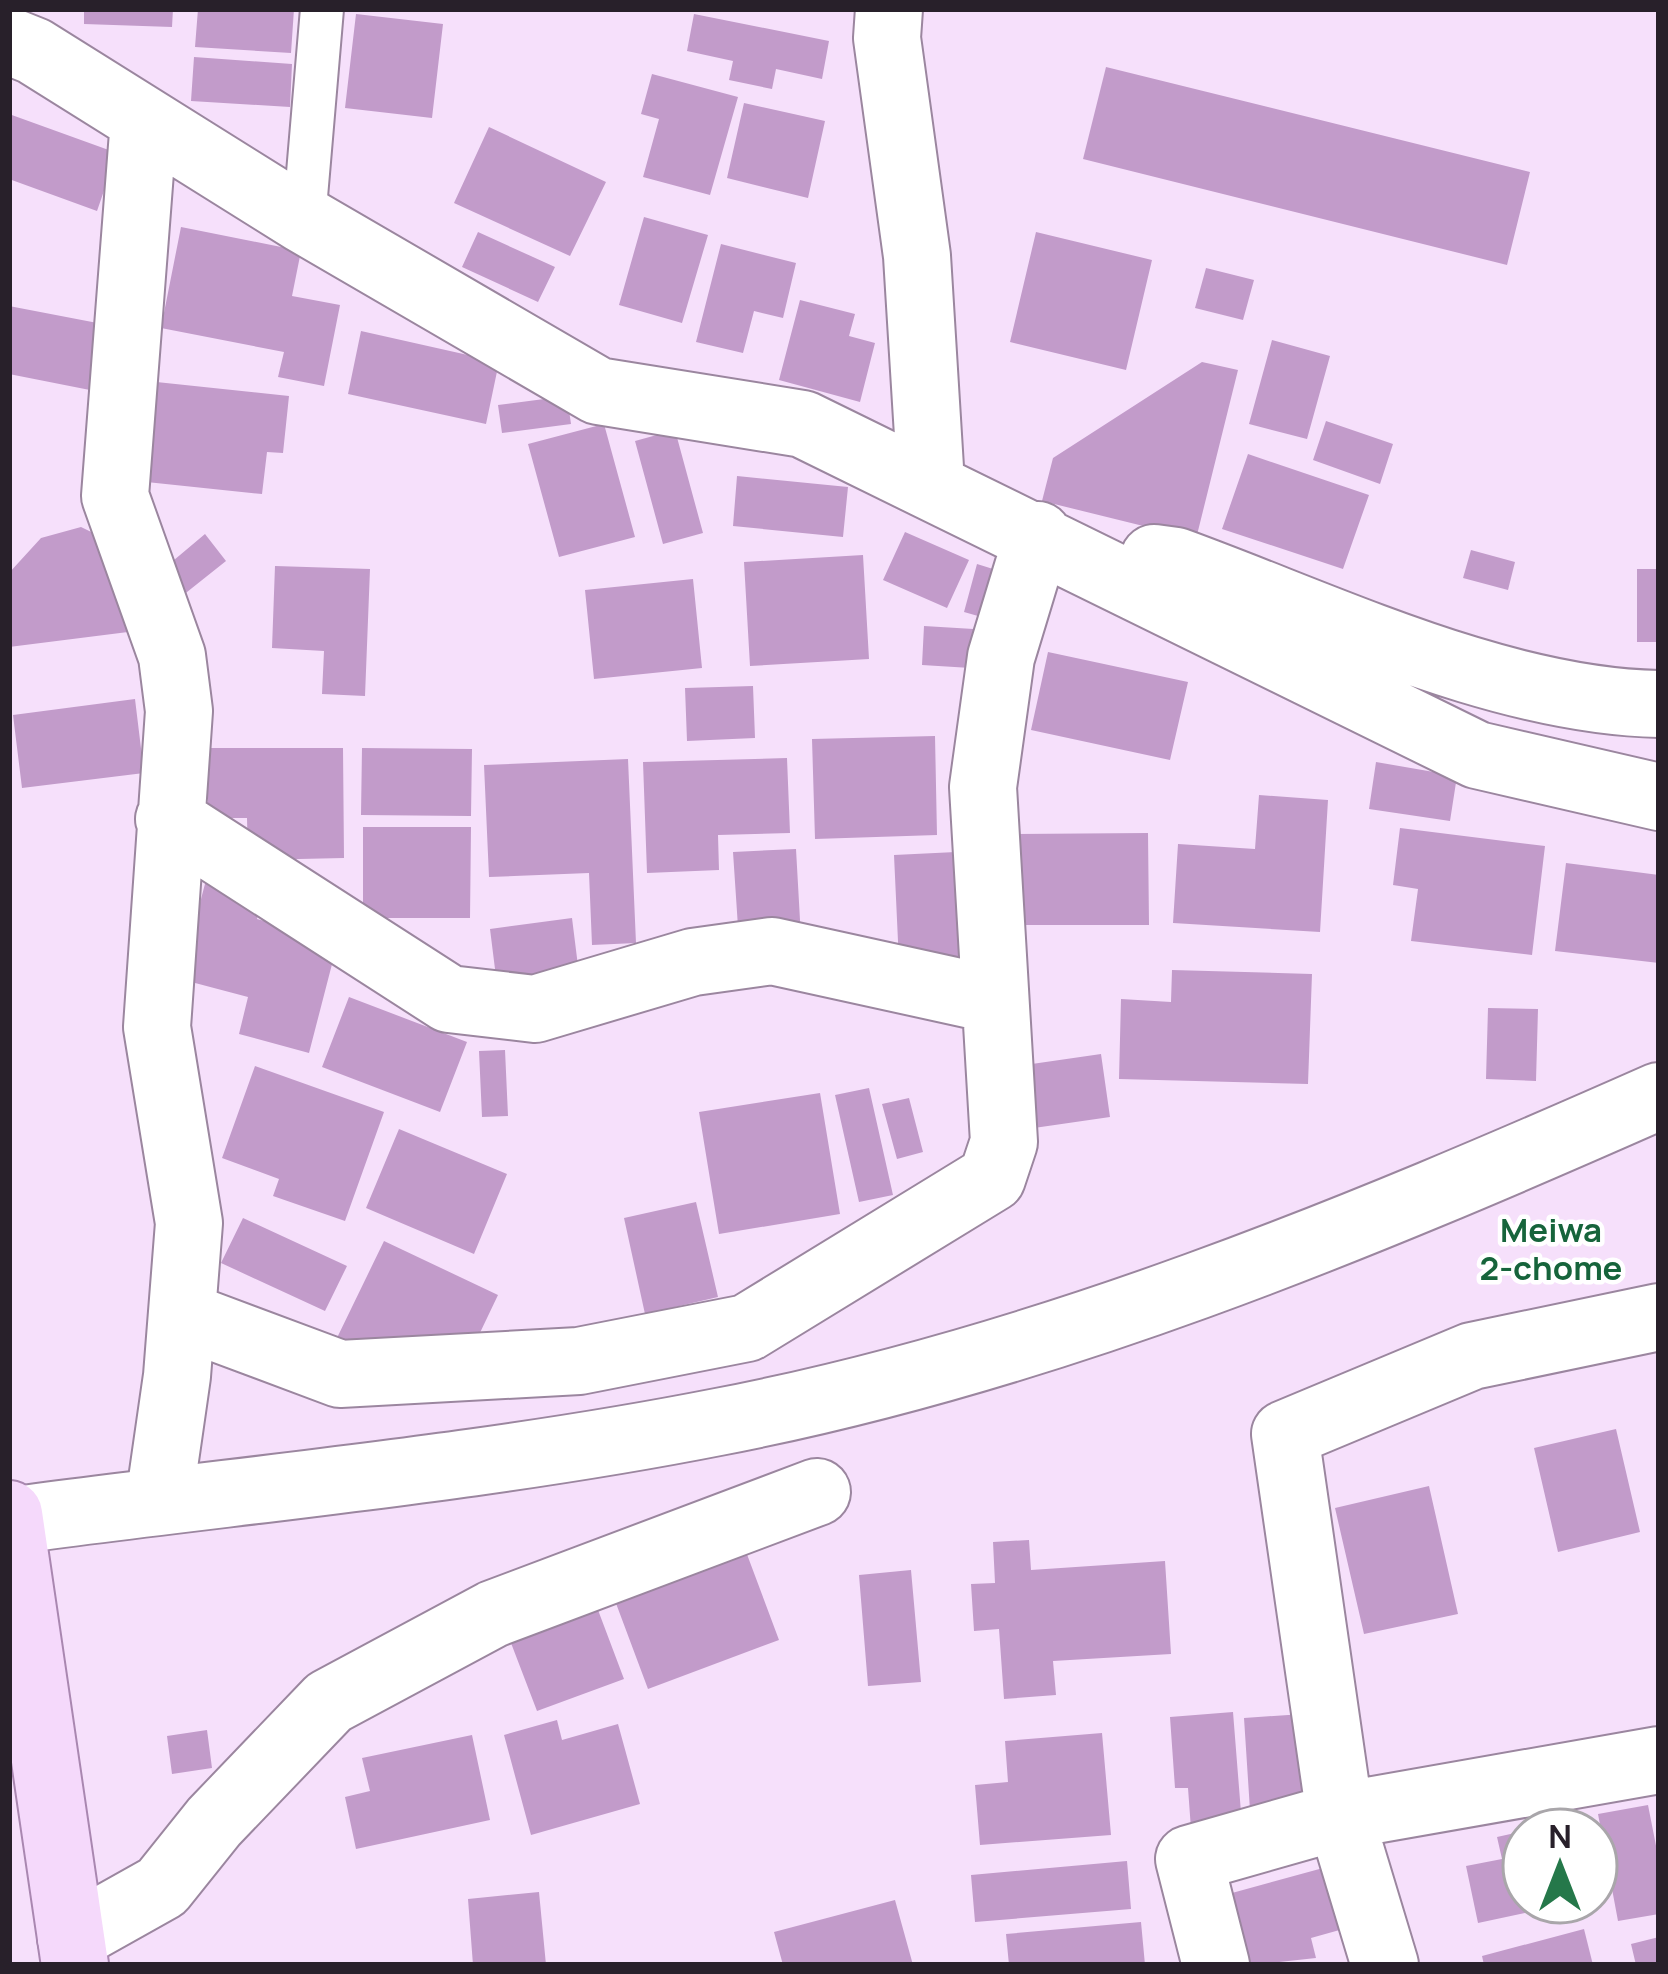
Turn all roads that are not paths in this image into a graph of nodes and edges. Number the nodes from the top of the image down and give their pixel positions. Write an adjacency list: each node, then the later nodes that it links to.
1 (322, 9): 5 (lane)
2 (890, 9): 6 (street)
3 (27, 34): 4 (street)
4 (144, 120): 5 (street); 10 (street)
5 (304, 220): 6 (street)
6 (931, 484): 7 (street)
7 (1050, 541): 8 (street); 9 (street); 11 (street)
8 (1659, 704)
9 (1659, 797)
10 (169, 820): 11 (street); 13 (street)
11 (995, 1000): 13 (street)
12 (1659, 1096): 16 (street)
13 (182, 1315): 16 (street)
14 (1659, 1317): 19 (street)
15 (817, 1492): 20 (street)
16 (159, 1501): 17 (street)
17 (9, 1519): 20 (main road)
18 (1659, 1760): 19 (street)
19 (1340, 1816): 21 (street); 22 (street)
20 (73, 1951)
21 (1216, 1965)
22 (1385, 1965)

